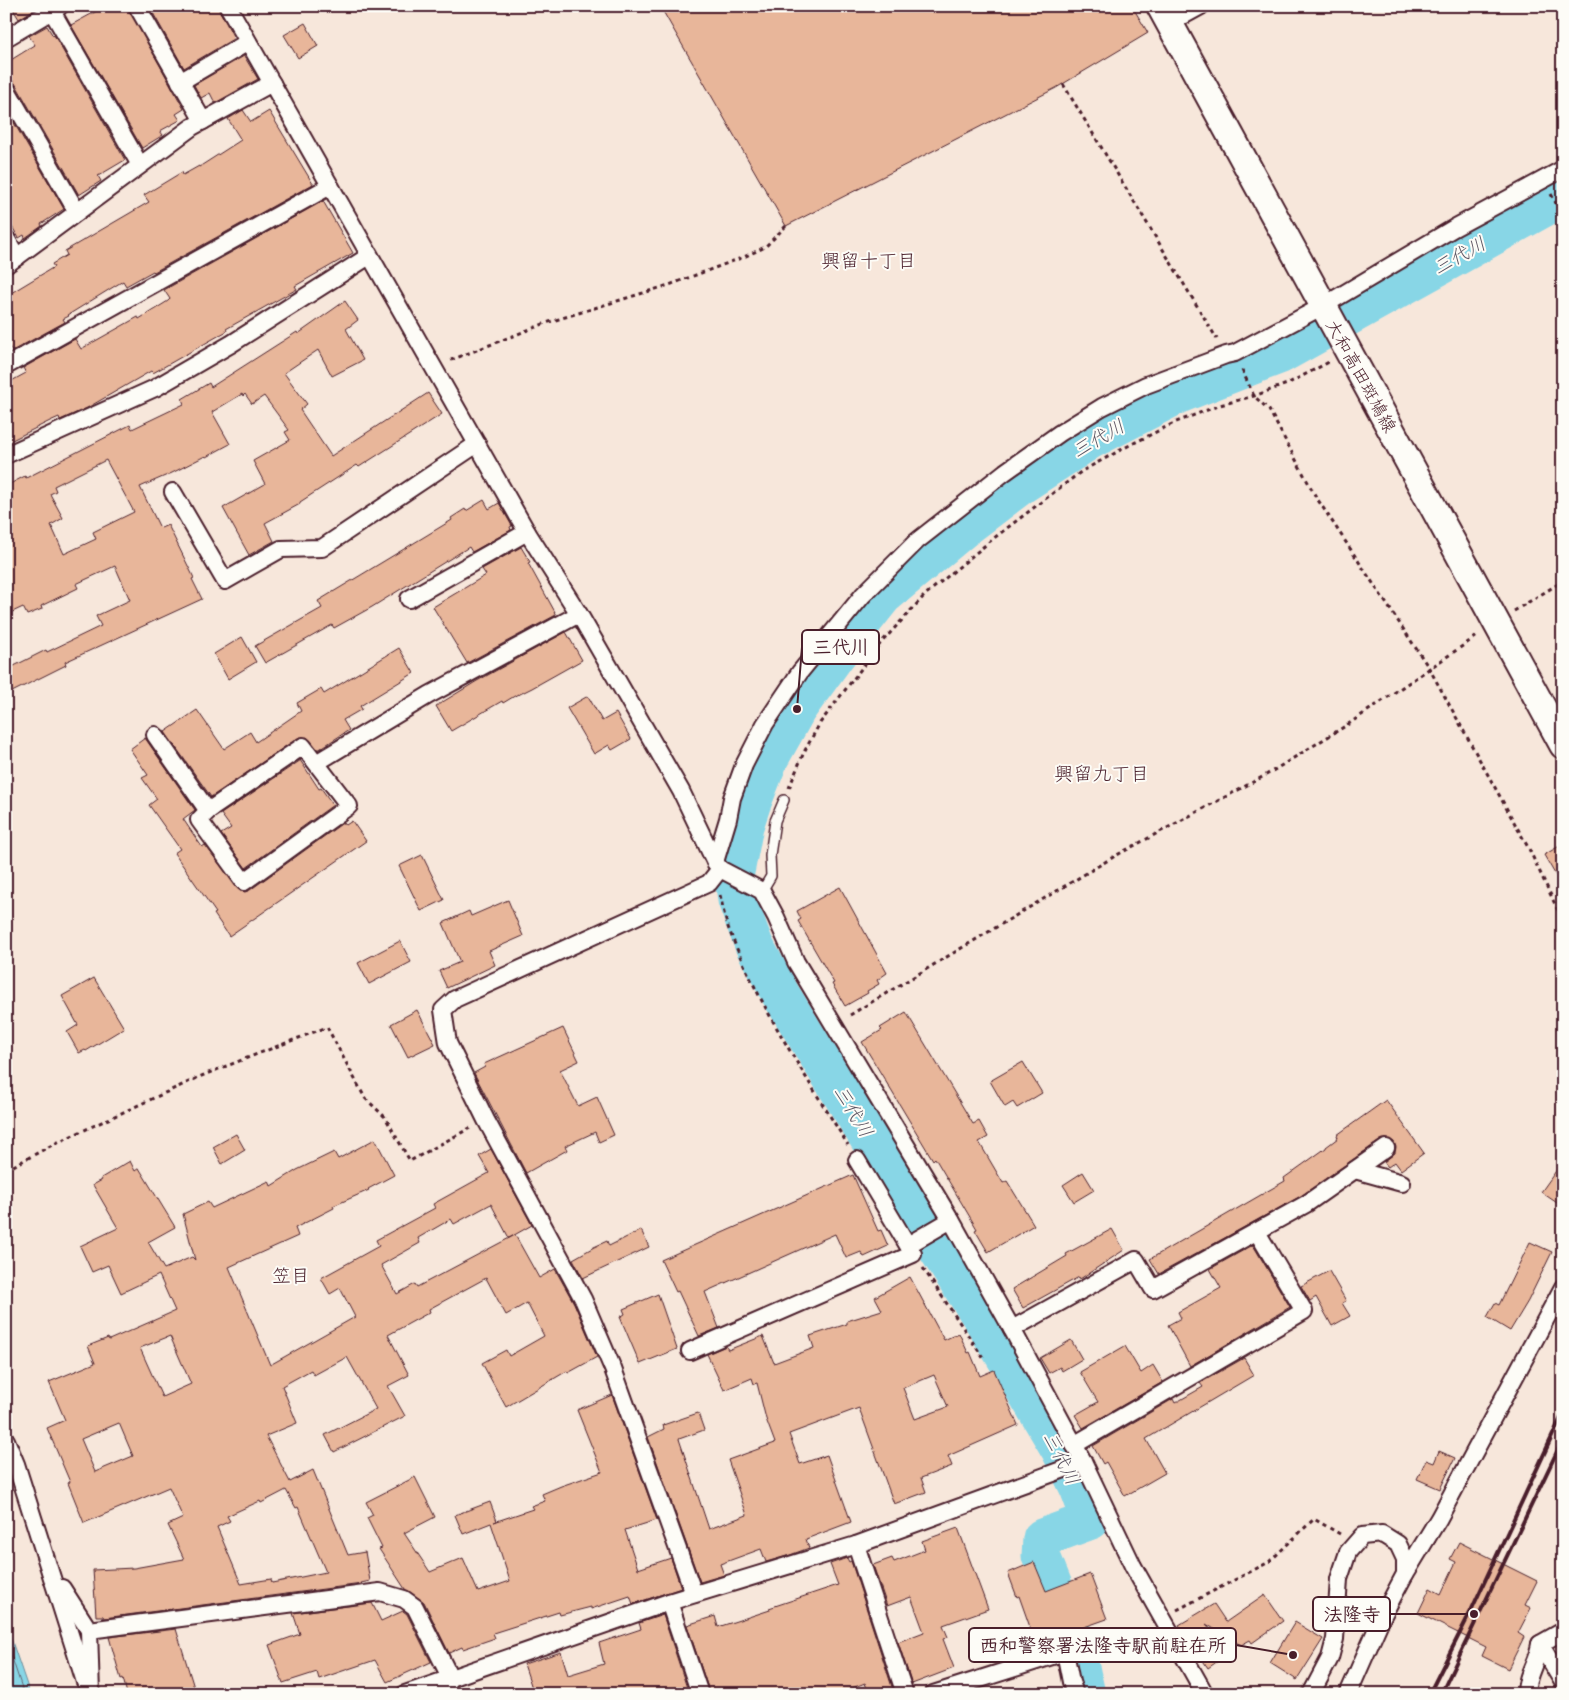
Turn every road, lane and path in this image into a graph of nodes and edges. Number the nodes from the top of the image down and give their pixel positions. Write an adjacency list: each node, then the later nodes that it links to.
1 (137, 6): 8 (street)
2 (228, 6): 7 (street)
3 (1201, 6): 5 (street)
4 (54, 8): 6 (street); 13 (street)
5 (1165, 15): 23 (main road, 大和高田斑鳩線)
6 (6, 38)
7 (248, 42): 8 (street); 9 (street)
8 (180, 82): 12 (street)
9 (272, 83): 12 (street); 15 (street)
10 (1062, 84): 25 (path)
11 (6, 88): 17 (street)
12 (203, 121): 13 (street)
13 (140, 165): 17 (street)
14 (1563, 169): 23 (street)
15 (330, 186): 21 (street); 26 (street)
16 (1548, 190): 18 (path)
17 (77, 212): 22 (street)
18 (1563, 216)
19 (786, 226): 27 (path)
20 (6, 238): 22 (street)
21 (369, 256): 27 (street); 30 (street)
22 (12, 261)
23 (1323, 306): 24 (main road, 大和高田斑鳩線); 25 (street)
24 (1349, 352): 28 (path); 40 (main road, 大和高田斑鳩線)
25 (1230, 354): 28 (path); 44 (street)
26 (6, 366)
27 (433, 367): 29 (street)
28 (1254, 396): 38 (path); 42 (path)
29 (477, 444): 31 (street); 32 (street)
30 (6, 454)
31 (173, 492)
32 (527, 532): 34 (street); 36 (street)
33 (1563, 581): 35 (path)
34 (409, 599)
35 (1512, 613)
36 (579, 614): 41 (street); 44 (street)
37 (1482, 632): 38 (path)
38 (1428, 668): 46 (path); 47 (path)
39 (155, 735): 43 (street)
40 (1563, 745)
41 (316, 763): 43 (street); 43 (street)
42 (784, 800): 45 (lane)
43 (208, 810)
44 (717, 865): 45 (street); 48 (street); 50 (path)
45 (762, 891): 47 (street)
46 (1563, 921)
47 (833, 1025): 54 (street)
48 (486, 1120): 51 (path); 68 (street)
49 (1386, 1148): 52 (street)
50 (857, 1160): 56 (street)
51 (6, 1170)
52 (1355, 1170): 53 (street); 55 (street)
53 (1402, 1183)
54 (946, 1223): 56 (street); 58 (street)
55 (1257, 1232): 58 (street); 62 (street)
56 (914, 1246): 59 (street); 60 (path)
57 (1563, 1287): 67 (street)
58 (1012, 1328): 62 (street)
59 (690, 1351)
60 (984, 1359)
61 (6, 1440): 66 (street)
62 (1074, 1445): 63 (street)
63 (1081, 1463): 65 (street); 70 (street)
64 (1356, 1543): 67 (street); 70 (path); 85 (street)
65 (856, 1545): 68 (street); 81 (street)
66 (49, 1569): 71 (street); 77 (street)
67 (1405, 1574): 86 (street)
68 (694, 1594): 69 (street)
69 (668, 1602): 74 (street); 80 (street)
70 (1162, 1618): 84 (street)
71 (89, 1630): 74 (street); 77 (street)
72 (1563, 1631): 73 (street)
73 (1540, 1644): 75 (street); 87 (street)
74 (450, 1678): 78 (street); 79 (street)
75 (1563, 1682)
76 (954, 1691): 82 (street); 83 (street)
77 (90, 1694)
78 (405, 1694)
79 (444, 1694)
80 (700, 1694)
81 (905, 1694)
82 (933, 1694)
83 (1076, 1694)
84 (1205, 1694)
85 (1311, 1694)
86 (1348, 1694)
87 (1526, 1694)

